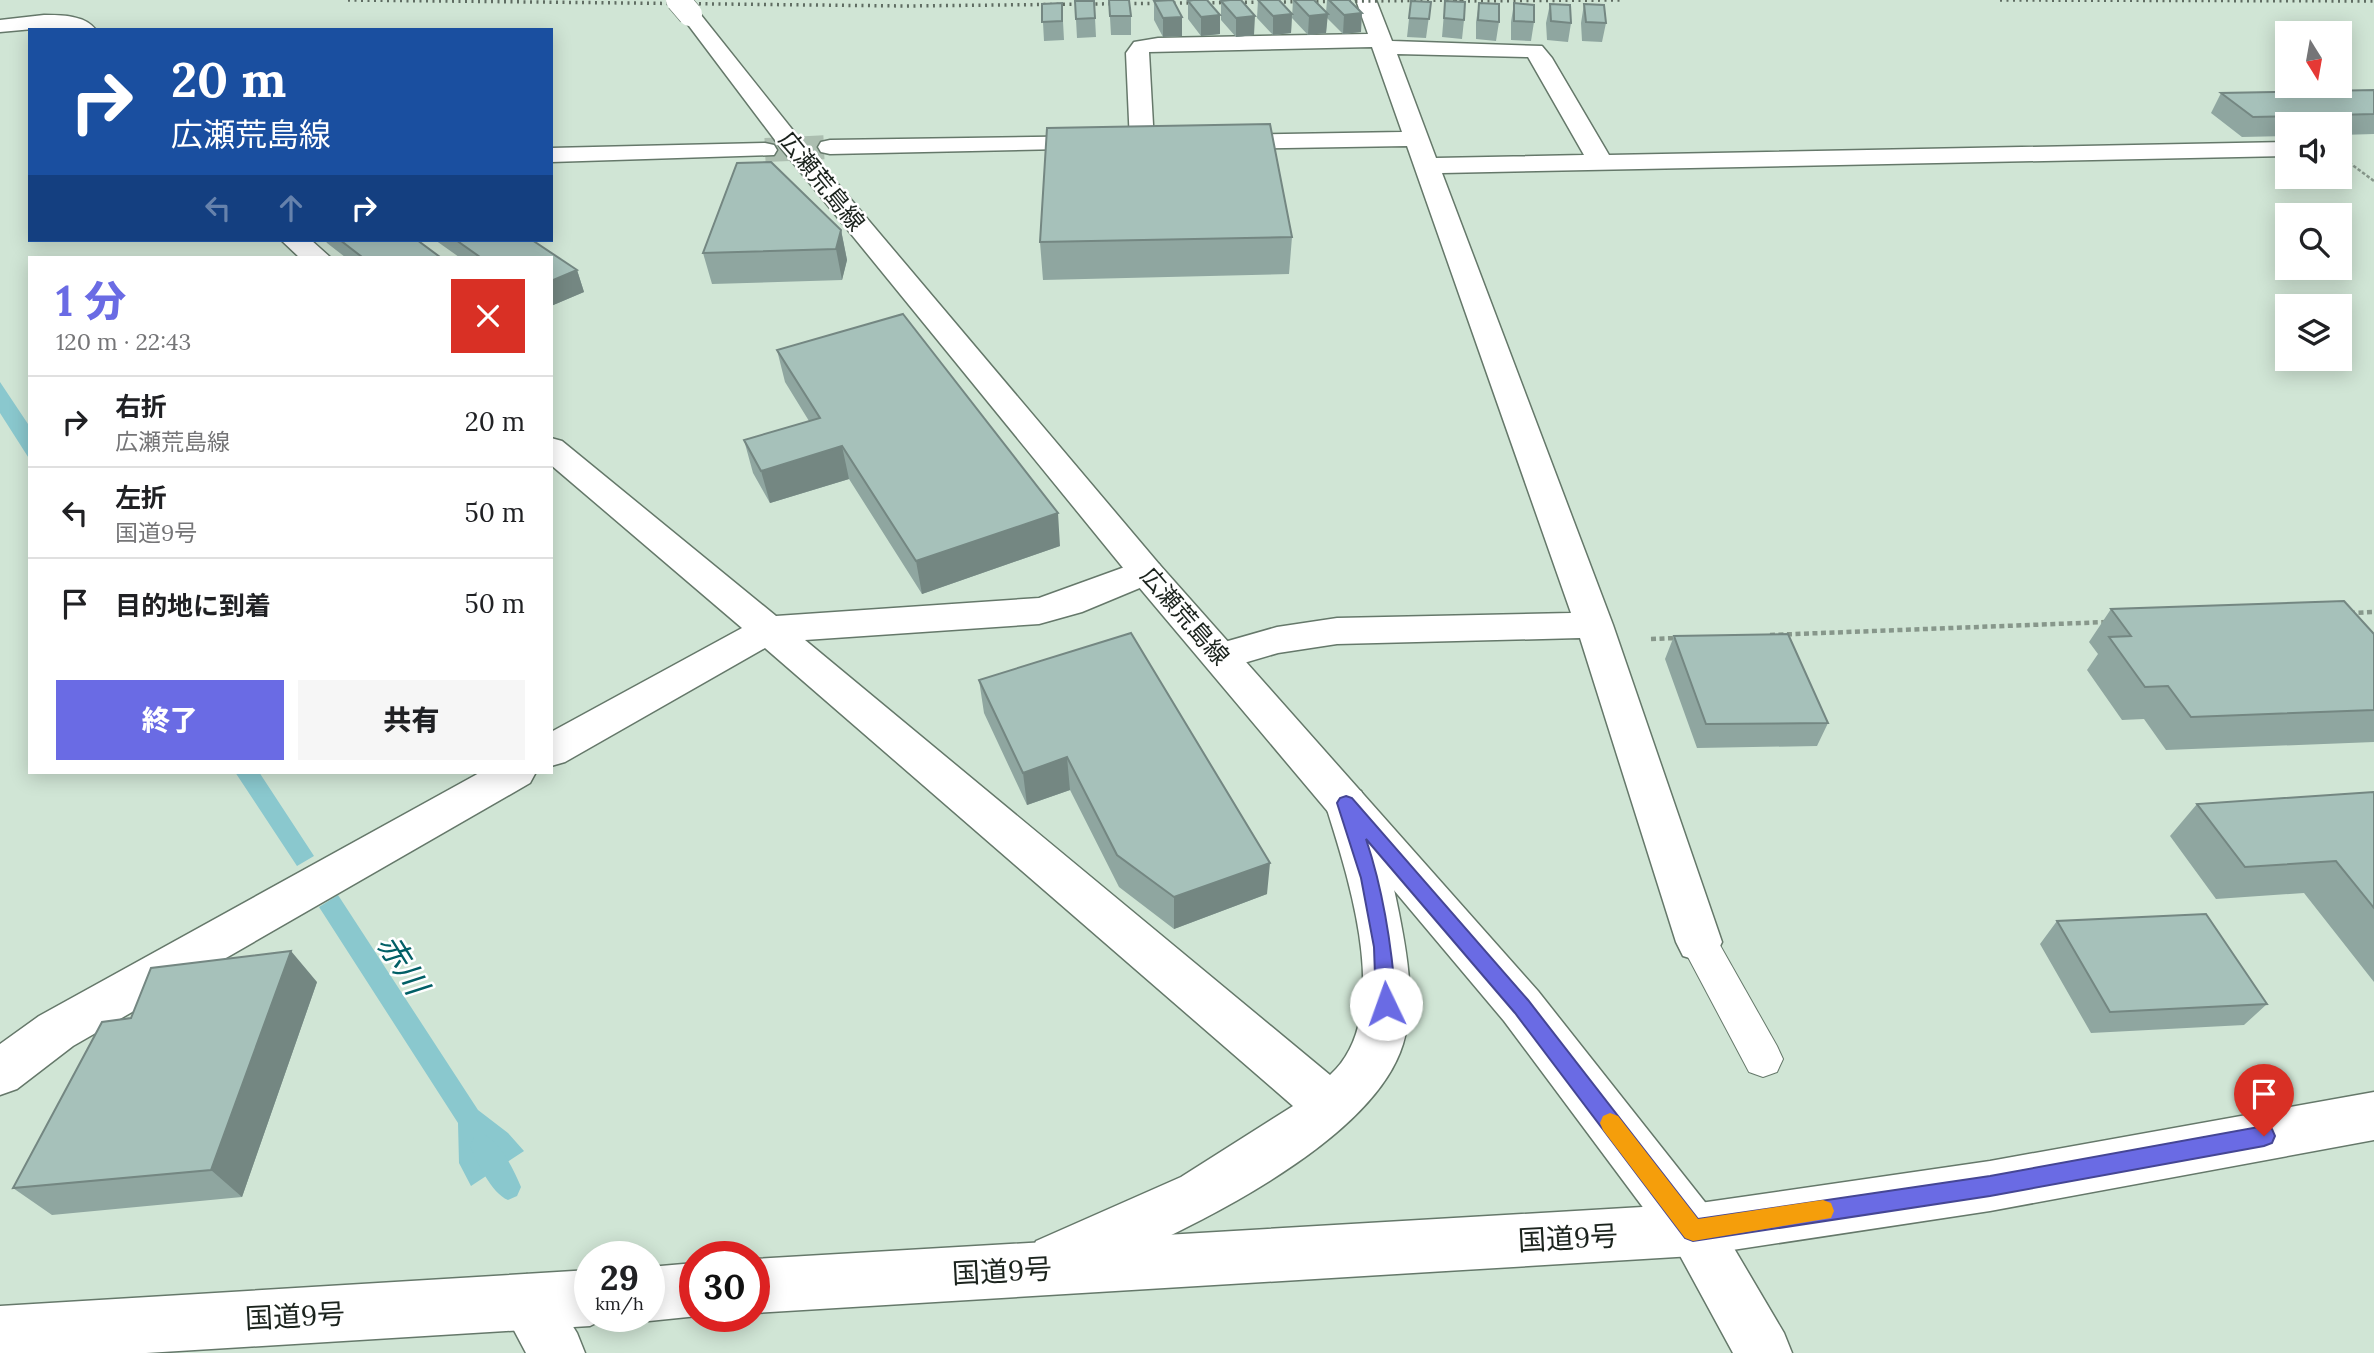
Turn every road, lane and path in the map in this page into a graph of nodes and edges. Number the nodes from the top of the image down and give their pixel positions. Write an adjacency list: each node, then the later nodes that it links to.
1 (1366, 0): 5 (main road)
2 (684, 7): 20 (main road, 広瀬荒島線)
3 (0, 26): 4 (main road)
4 (84, 28)
5 (1382, 43): 8 (main road); 12 (main road); 14 (main road)
6 (1170, 142): 8 (main road)
7 (1197, 142): 12 (main road)
8 (1142, 143): 9 (main road)
9 (830, 147)
10 (2275, 149): 14 (main road)
11 (765, 150): 13 (main road)
12 (1422, 153): 14 (main road); 25 (main road)
13 (553, 155)
14 (1601, 163)
15 (2352, 165): 16 (path)
16 (2374, 181)
17 (296, 242): 18 (main road)
18 (315, 256)
19 (553, 450): 24 (main road)
20 (1146, 572): 24 (main road); 28 (main road, 広瀬荒島線)
21 (2374, 612): 22 (path)
22 (2346, 613)
23 (2111, 622): 26 (path)
24 (768, 630): 29 (main road); 35 (main road)
25 (1596, 633): 27 (path); 28 (main road); 32 (main road)
26 (1765, 635)
27 (1682, 638)
28 (1220, 657): 31 (main road, 広瀬荒島線)
29 (553, 750)
30 (511, 774): 34 (main road)
31 (1346, 803): 35 (main road); 37 (main road, 広瀬荒島線)
32 (1699, 942): 33 (lane)
33 (1763, 1059)
34 (0, 1073)
35 (1331, 1107): 38 (main road)
36 (2374, 1116): 37 (main road, 国道9号)
37 (1693, 1230): 38 (main road, 国道9号); 44 (main road, 広瀬荒島線)
38 (1034, 1269): 39 (main road, 国道9号)
39 (770, 1285)
40 (574, 1299): 41 (main road, 国道9号)
41 (527, 1302): 42 (main road, 国道9号); 43 (main road)
42 (0, 1334)
43 (557, 1353)
44 (1764, 1353)

